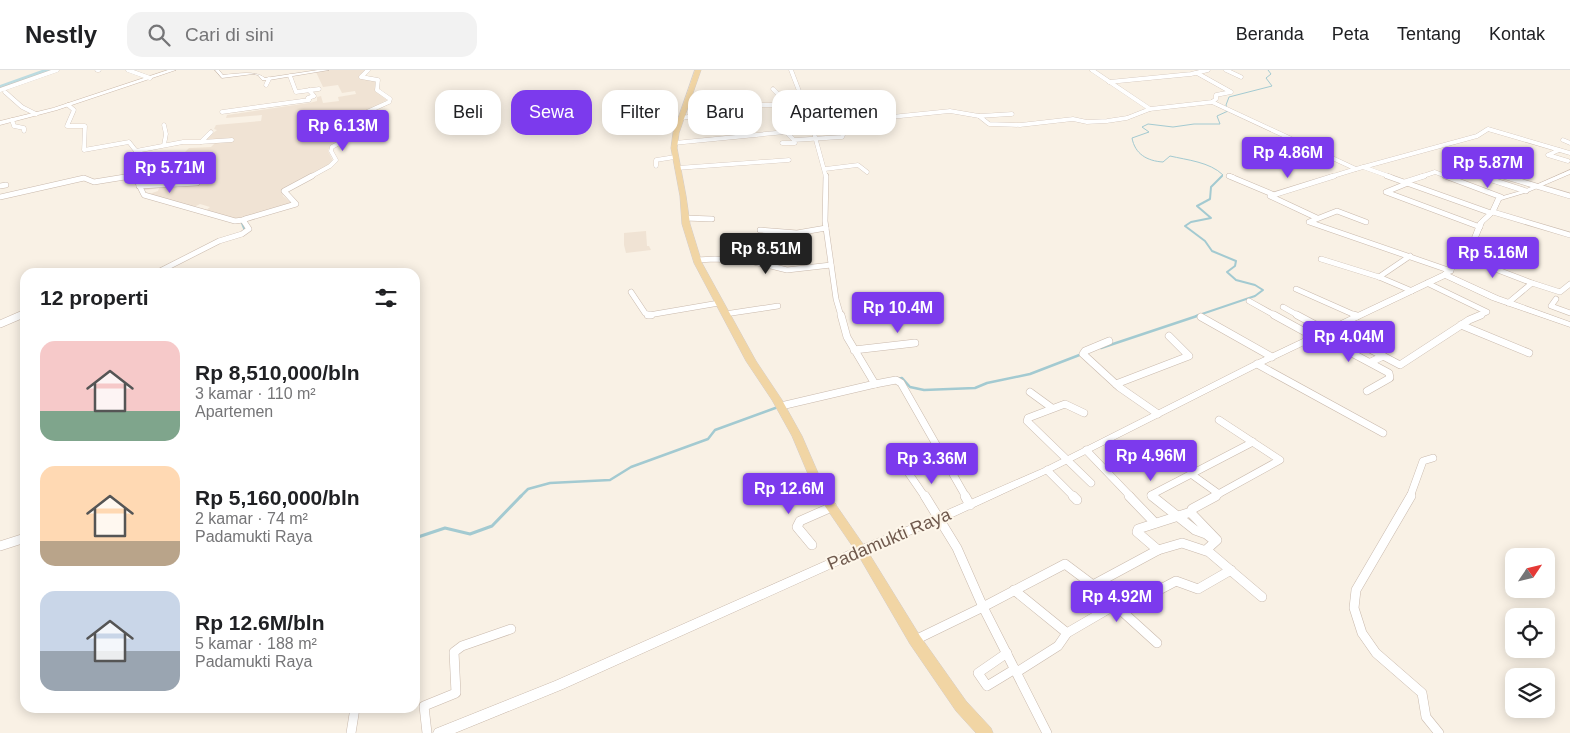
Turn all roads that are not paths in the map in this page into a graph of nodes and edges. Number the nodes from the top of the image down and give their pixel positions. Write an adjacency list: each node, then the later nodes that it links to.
1 (57, 70): 24 (street)
2 (128, 70): 17 (street)
3 (172, 70): 17 (main road)
4 (217, 70): 18 (street)
5 (327, 70): 15 (street)
6 (368, 70): 82 (street)
7 (698, 70): 34 (main road)
8 (791, 70): 23 (street)
9 (1092, 70): 19 (street)
10 (1172, 70): 14 (street)
11 (1208, 70): 13 (street)
12 (1226, 70): 16 (street)
13 (1197, 73): 14 (street); 25 (street)
14 (1181, 75): 19 (street)
15 (290, 76): 18 (street); 22 (street)
16 (1241, 77)
17 (150, 78): 26 (main road)
18 (269, 79): 20 (street)
19 (1109, 82): 28 (street)
20 (266, 85)
21 (319, 89): 22 (street)
22 (309, 90): 29 (street)
23 (798, 90)
24 (3, 91): 30 (street)
25 (1212, 102): 28 (street); 61 (street)
26 (68, 105): 30 (main road); 52 (street)
27 (772, 105): 34 (street)
28 (1150, 109): 32 (street)
29 (222, 112)
30 (36, 114): 35 (main road)
31 (1012, 114): 32 (street)
32 (979, 116): 33 (street)
33 (896, 117)
34 (682, 118): 49 (main road)
35 (12, 120): 36 (main road); 38 (street)
36 (0, 124)
37 (164, 125): 50 (street)
38 (24, 131)
39 (211, 132): 46 (street)
40 (814, 135): 42 (street)
41 (843, 135): 42 (street)
42 (816, 139): 44 (street); 60 (street)
43 (232, 140): 46 (street)
44 (794, 140): 48 (street); 49 (street)
45 (1563, 140): 47 (street)
46 (201, 142): 50 (street)
47 (1570, 142)
48 (782, 143)
49 (674, 144): 54 (main road)
50 (164, 145): 52 (street)
51 (1559, 150): 53 (street); 56 (street); 58 (street)
52 (136, 151): 66 (street)
53 (1570, 153)
54 (675, 157): 57 (street); 59 (main road)
55 (789, 160): 59 (street)
56 (1568, 161)
57 (656, 166)
58 (1363, 167): 61 (street); 69 (street)
59 (677, 168): 79 (main road)
60 (825, 168): 63 (street); 85 (street)
61 (1356, 169): 73 (street)
62 (1463, 170): 72 (street)
63 (867, 172)
64 (1491, 172): 71 (street)
65 (1570, 172): 71 (street)
66 (141, 174): 70 (street); 76 (street)
67 (1229, 176): 73 (street)
68 (197, 183): 70 (street)
69 (1406, 183): 75 (street); 78 (street); 84 (street)
70 (140, 186): 82 (street)
71 (1537, 186): 72 (street); 74 (street)
72 (1523, 190): 75 (street)
73 (1272, 194): 80 (street)
74 (1570, 196)
75 (1501, 197): 78 (street, Padamukti Raya)
76 (0, 198): 77 (street)
77 (7, 199)
78 (1492, 212): 84 (street, Padamukti Raya); 87 (street)
79 (685, 218): 81 (street); 91 (main road)
80 (1317, 218): 83 (street); 88 (street)
81 (712, 219)
82 (243, 220): 93 (street)
83 (1366, 222)
84 (1478, 226): 89 (street, Padamukti Raya)
85 (826, 228): 86 (street); 92 (street)
86 (760, 230)
87 (1570, 234)
88 (1410, 256): 94 (street); 95 (street)
89 (1464, 257): 94 (street, Padamukti Raya); 97 (street)
90 (1321, 259): 95 (street)
91 (697, 260): 92 (street); 104 (main road)
92 (831, 265): 120 (street)
93 (166, 268)
94 (1448, 272): 96 (street, Padamukti Raya); 105 (street)
95 (1379, 277): 100 (street)
96 (1427, 283): 100 (street, Padamukti Raya); 114 (street)
97 (1532, 283): 98 (street); 105 (street)
98 (1570, 284)
99 (1296, 289): 111 (street)
100 (1412, 290): 111 (street, Padamukti Raya)
101 (632, 292): 104 (street)
102 (1556, 299): 108 (street)
103 (1249, 301): 116 (street)
104 (719, 303): 109 (main road)
105 (1508, 303): 115 (street)
106 (778, 306): 109 (street)
107 (1283, 307): 116 (street)
108 (1570, 312)
109 (725, 314): 130 (main road)
110 (20, 315): 113 (street)
111 (1357, 316): 116 (street, Padamukti Raya)
112 (1201, 317): 123 (street)
113 (0, 324)
114 (1461, 325): 121 (street); 122 (street)
115 (1570, 325)
116 (1323, 333): 122 (street); 123 (street, Padamukti Raya); 124 (street)
117 (1169, 336): 127 (street)
118 (1108, 341): 127 (street)
119 (915, 343): 120 (street)
120 (854, 350): 126 (street)
121 (1528, 353)
122 (1383, 356): 124 (street)
123 (1272, 357): 125 (street, Padamukti Raya)
124 (1371, 362): 128 (street)
125 (1257, 364): 133 (street, Padamukti Raya); 135 (street)
126 (875, 384): 130 (street); 146 (street)
127 (1116, 384): 133 (street)
128 (1367, 391)
129 (1030, 392): 131 (street)
130 (781, 406): 147 (main road)
131 (1052, 408): 132 (street); 139 (street)
132 (1084, 414)
133 (1158, 414): 137 (street, Padamukti Raya)
134 (1219, 420): 136 (street)
135 (1383, 433)
136 (1253, 442): 142 (street); 144 (street)
137 (1086, 450): 139 (street, Padamukti Raya); 151 (street)
138 (1433, 458): 178 (street)
139 (1067, 460): 141 (street, Padamukti Raya); 143 (street)
140 (904, 465): 150 (street)
141 (1047, 470): 145 (street); 146 (street, Padamukti Raya)
142 (1190, 474): 144 (street); 149 (street)
143 (1091, 483)
144 (1219, 494): 148 (street)
145 (1077, 500)
146 (970, 504): 150 (street, Padamukti Raya)
147 (832, 507): 154 (street); 156 (main road)
148 (1191, 512): 149 (street); 153 (street)
149 (1177, 516): 151 (street); 153 (street)
150 (940, 518): 156 (street, Padamukti Raya); 163 (street)
151 (1155, 523): 157 (street)
152 (20, 540): 155 (street)
153 (1216, 542): 158 (street)
154 (812, 544)
155 (0, 546)
156 (861, 550): 167 (main road); 172 (street, Padamukti Raya)
157 (1158, 550): 158 (street); 160 (street)
158 (1206, 550): 159 (street)
159 (1231, 570): 162 (street); 164 (street)
160 (1093, 586): 161 (street); 164 (street)
161 (1014, 590): 163 (street); 166 (street)
162 (1262, 597)
163 (983, 607): 167 (street); 169 (street)
164 (1118, 608): 166 (street); 168 (street)
165 (510, 629): 174 (street)
166 (1066, 633): 170 (street)
167 (915, 640): 176 (main road)
168 (1157, 643)
169 (1008, 653): 170 (street); 170 (street)
170 (1016, 670): 177 (street)
171 (354, 713): 173 (street)
172 (458, 729): 175 (street, Padamukti Raya)
173 (350, 733)
174 (427, 733)
175 (440, 733)
176 (986, 733)
177 (1047, 733)
178 (1440, 733)

